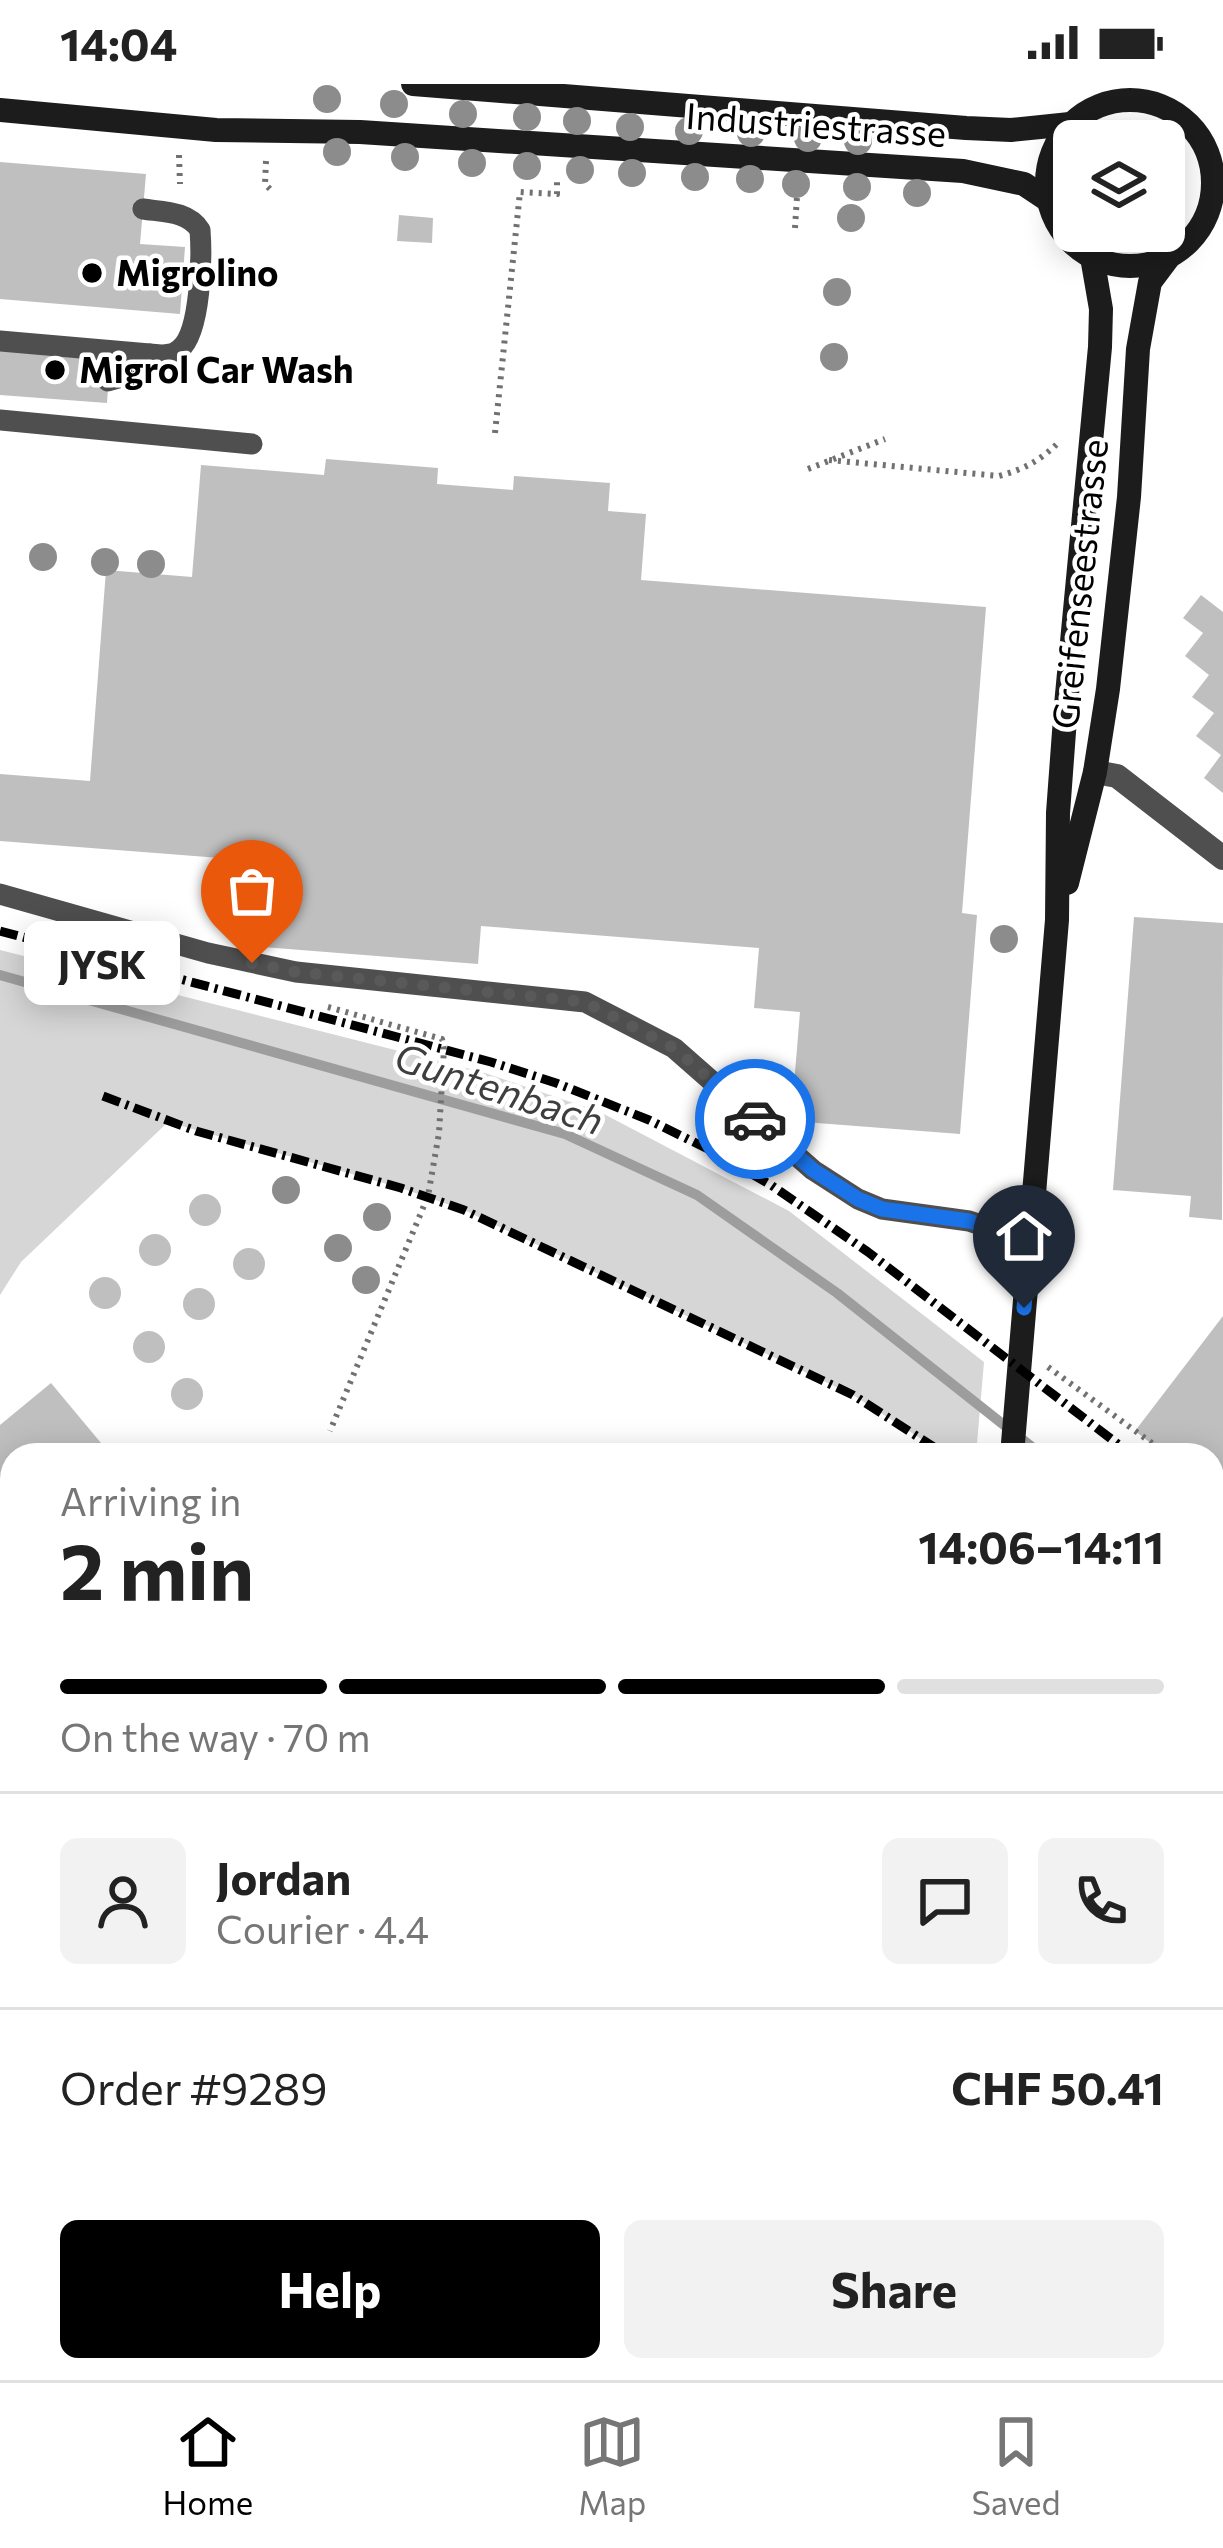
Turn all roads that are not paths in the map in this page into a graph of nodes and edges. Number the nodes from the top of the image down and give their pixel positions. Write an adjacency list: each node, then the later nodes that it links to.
1 (413, 84): 6 (main road, Industriestrasse)
2 (1112, 93): 3 (main road, Industriestrasse); 5 (main road, Industriestrasse)
3 (1161, 94): 8 (main road, Industriestrasse)
4 (0, 110): 9 (main road, Industriestrasse)
5 (1075, 120)
6 (1053, 126)
7 (1053, 152): 9 (main road)
8 (1218, 169): 11 (main road, Industriestrasse)
9 (1048, 200): 13 (main road)
10 (142, 209): 16 (lane)
11 (1196, 235): 12 (main road); 14 (main road)
12 (1223, 235)
13 (1091, 257): 14 (main road); 20 (main road, Greifenseestrasse)
14 (1168, 258): 21 (main road, Greifenseestrasse)
15 (0, 341): 16 (lane)
16 (150, 354): 17 (lane)
17 (109, 381)
18 (0, 420): 19 (lane)
19 (252, 444)
20 (1066, 705): 21 (main road); 24 (main road, Greifenseestrasse)
21 (1095, 772): 22 (street); 24 (main road, Greifenseestrasse)
22 (1223, 858)
23 (0, 894): 25 (lane)
24 (1057, 920): 25 (main road, Greifenseestrasse)
25 (1030, 1233): 26 (main road, Greifenseestrasse)
26 (1013, 1443)

